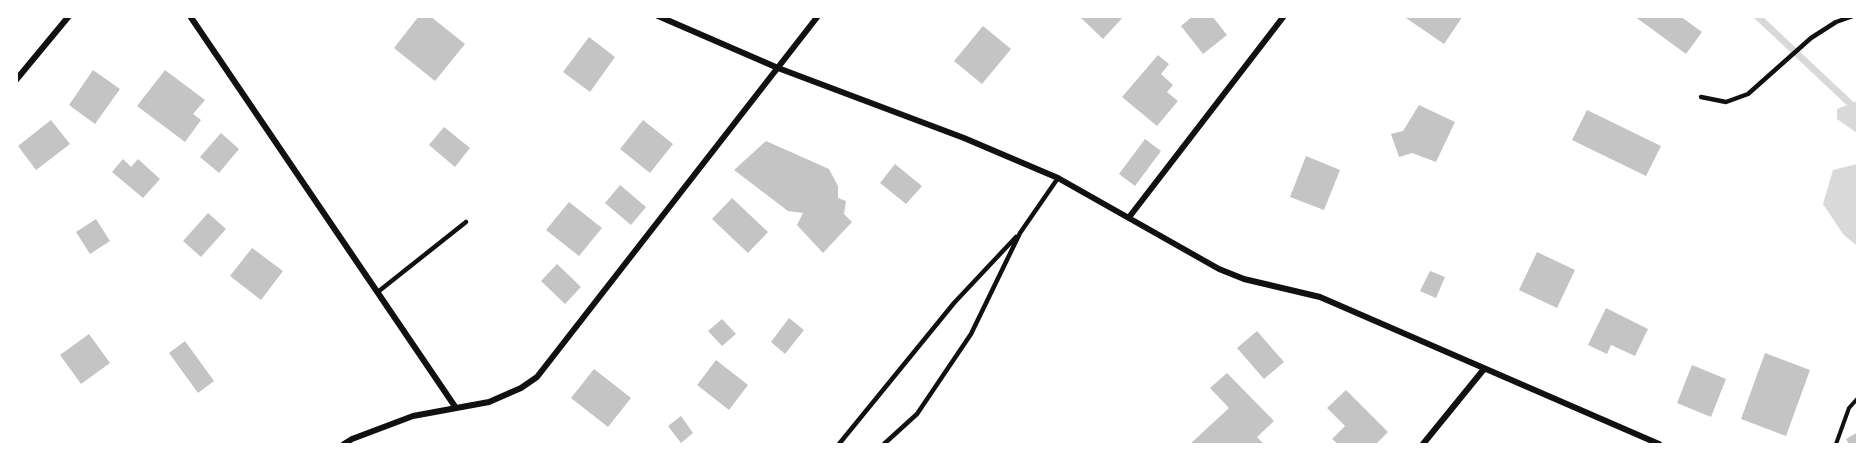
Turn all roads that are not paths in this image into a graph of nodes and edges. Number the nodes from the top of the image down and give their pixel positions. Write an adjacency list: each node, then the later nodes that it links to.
1 (69, 16): 8 (street)
2 (190, 16): 14 (street)
3 (658, 16): 7 (street)
4 (818, 16): 7 (street)
5 (1284, 16): 11 (street)
6 (1852, 16): 9 (lane)
7 (778, 68): 10 (street); 16 (street)
8 (16, 80)
9 (1701, 97)
10 (1058, 178): 11 (street); 13 (lane)
11 (1130, 216): 15 (street)
12 (466, 222): 14 (lane)
13 (1020, 233): 18 (lane); 19 (lane)
14 (379, 291): 16 (street)
15 (1484, 369): 20 (street); 21 (street)
16 (456, 408): 17 (street)
17 (344, 444)
18 (839, 444)
19 (884, 444)
20 (1423, 444)
21 (1659, 444)

